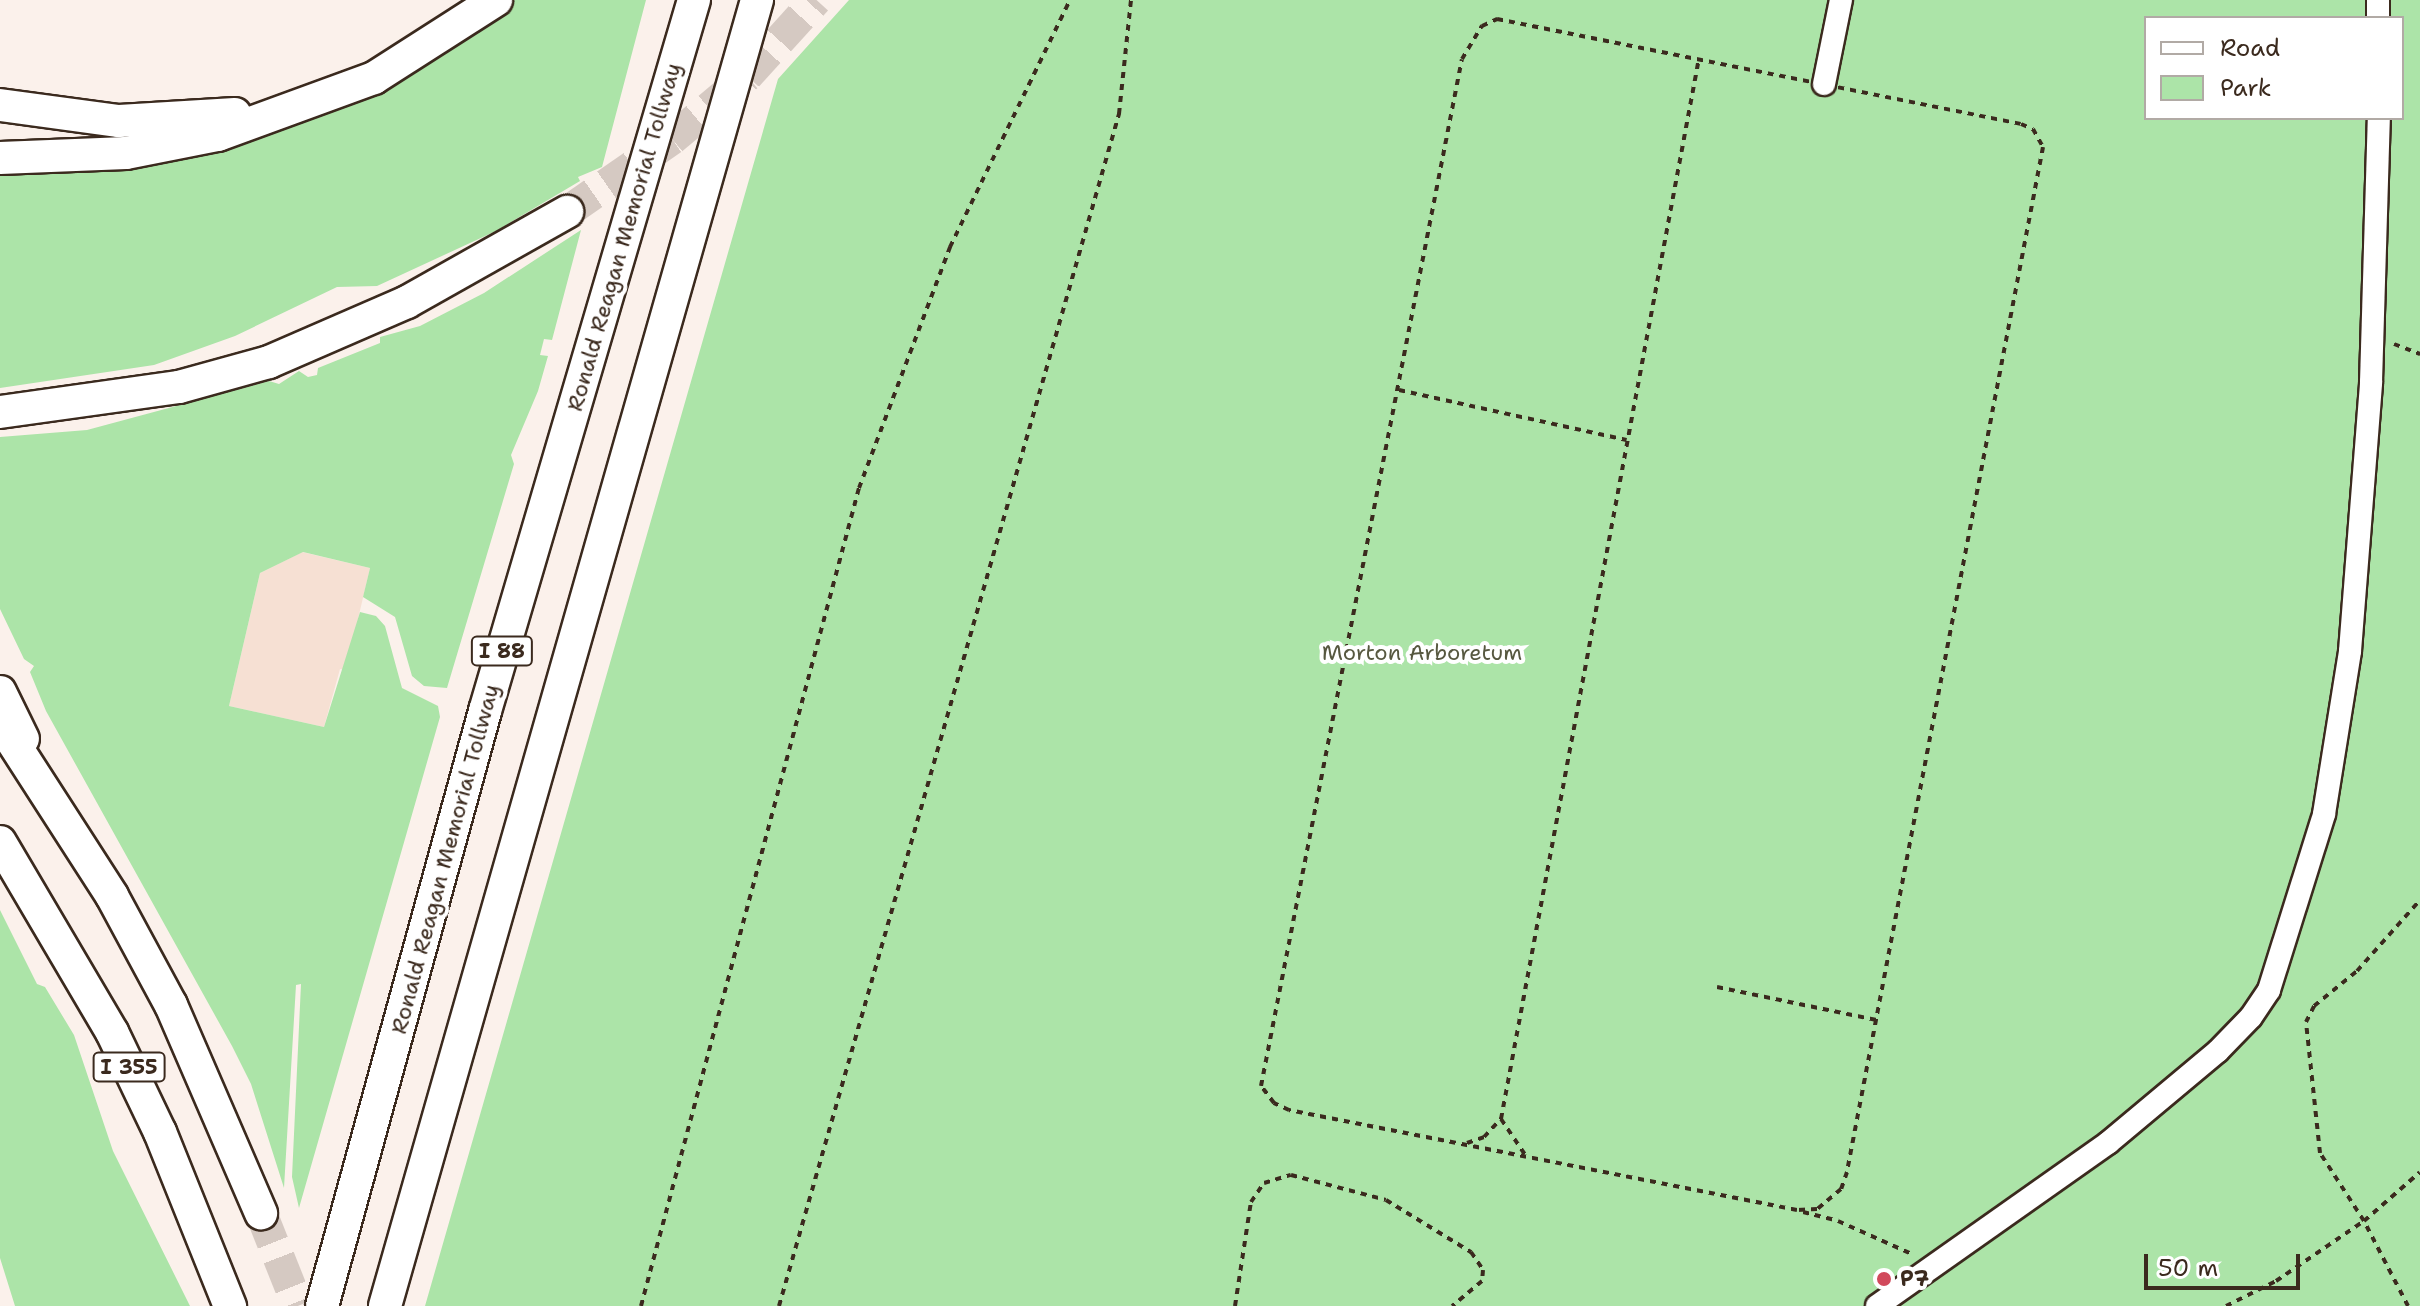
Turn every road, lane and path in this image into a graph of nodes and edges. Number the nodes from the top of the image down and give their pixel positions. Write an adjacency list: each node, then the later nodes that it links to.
1 (496, 0): 10 (highway)
2 (694, 0): 35 (highway, Ronald Reagan Memorial Tollway / I 88)
3 (757, 0): 36 (highway, I 88)
4 (1070, 0): 37 (path)
5 (1131, 0): 38 (path)
6 (1841, 0): 8 (lane)
7 (1699, 58): 8 (path); 16 (path); 18 (path)
8 (1824, 84): 25 (path)
9 (0, 105): 10 (highway)
10 (302, 107): 12 (highway)
11 (2379, 120): 14 (lane)
12 (0, 158)
13 (567, 212): 17 (highway)
14 (2373, 338): 15 (path); 33 (lane)
15 (2420, 354)
16 (1398, 390): 18 (path); 27 (path)
17 (0, 412)
18 (1627, 440): 26 (path)
19 (0, 692): 21 (highway)
20 (0, 722): 21 (highway, I 355)
21 (51, 795): 31 (highway, I 355)
22 (0, 842): 34 (highway, I 355)
23 (2420, 900): 32 (path)
24 (1717, 987): 25 (path)
25 (1877, 1020): 30 (path)
26 (1501, 1119): 27 (path); 28 (path)
27 (1463, 1144): 28 (path)
28 (1527, 1157): 30 (path)
29 (2420, 1172): 32 (path)
30 (1797, 1210): 33 (path)
31 (261, 1213)
32 (2364, 1221): 42 (path); 43 (path)
33 (1945, 1257): 41 (lane)
34 (230, 1306)
35 (322, 1306)
36 (385, 1306)
37 (641, 1306)
38 (779, 1306)
39 (1235, 1306): 40 (path)
40 (1452, 1306)
41 (1877, 1306)
42 (2226, 1306)
43 (2408, 1306)

